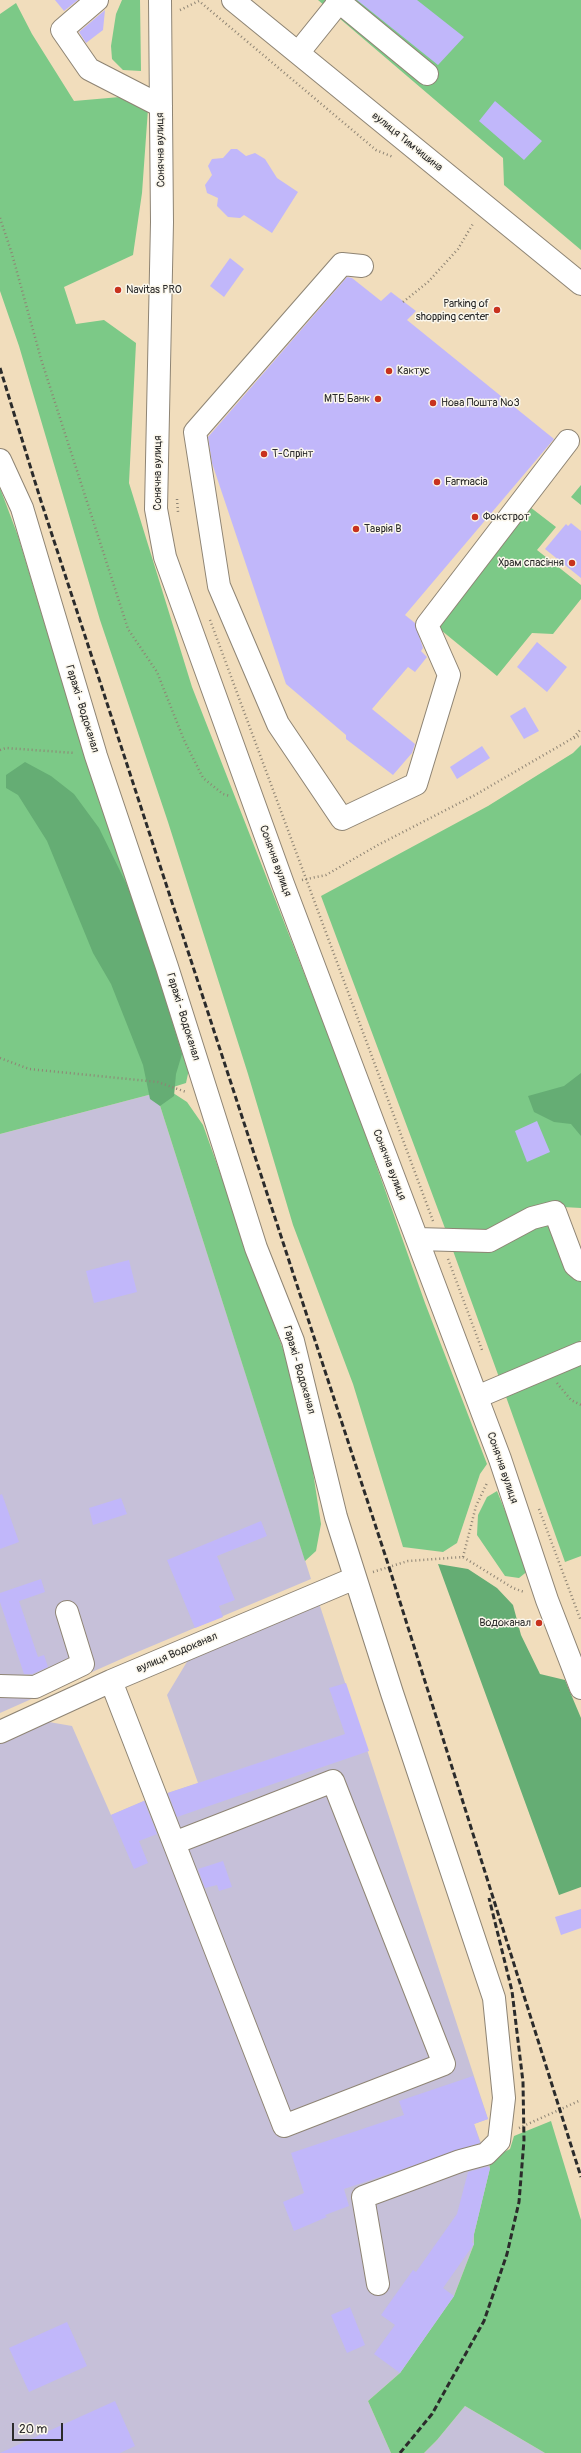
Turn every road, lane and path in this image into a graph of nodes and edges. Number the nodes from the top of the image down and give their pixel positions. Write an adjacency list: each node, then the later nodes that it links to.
1 (97, 0): 7 (street)
2 (160, 0): 7 (street, Сонячна вулиця)
3 (233, 0): 5 (street, вулиця Тимчишина)
4 (338, 1): 5 (street); 6 (street)
5 (298, 53): 11 (street, вулиця Тимчишина)
6 (427, 74)
7 (161, 106): 23 (street, Сонячна вулиця)
8 (0, 218): 23 (path)
9 (477, 219): 12 (path)
10 (362, 266): 13 (street)
11 (581, 284)
12 (403, 302)
13 (568, 441)
14 (0, 460): 22 (street, Гаражі - Водоканал)
15 (177, 495): 16 (path)
16 (178, 518)
17 (208, 613): 24 (path)
18 (581, 729): 20 (path)
19 (581, 735): 20 (path)
20 (573, 738): 24 (path)
21 (0, 750): 22 (path)
22 (96, 756): 27 (street, Гаражі - Водоканал)
23 (255, 805): 25 (street, Сонячна вулиця)
24 (307, 879): 25 (path); 29 (path)
25 (283, 884): 28 (street, Сонячна вулиця)
26 (0, 1058): 27 (path)
27 (209, 1101): 39 (street, Гаражі - Водоканал)
28 (417, 1239): 29 (street); 34 (street, Сонячна вулиця)
29 (441, 1240): 30 (street); 32 (path)
30 (581, 1270)
31 (581, 1353): 33 (street)
32 (483, 1354)
33 (546, 1368): 34 (street); 35 (path)
34 (477, 1397): 36 (street, Сонячна вулиця)
35 (581, 1405)
36 (500, 1459): 38 (path); 40 (street, Сонячна вулиця)
37 (538, 1506): 42 (path)
38 (463, 1557): 39 (path); 40 (path)
39 (355, 1578): 44 (street, вулиця Водоканал); 50 (street, Гаражі - Водоканал)
40 (548, 1600): 43 (street, Сонячна вулиця)
41 (67, 1612): 45 (street)
42 (581, 1621)
43 (576, 1661): 46 (street, Сонячна вулиця)
44 (111, 1681): 47 (street, вулиця Водоканал); 48 (street)
45 (0, 1686)
46 (581, 1688)
47 (0, 1732)
48 (174, 1843): 48 (street)
49 (581, 2100): 50 (path)
50 (500, 2134): 51 (street)
51 (378, 2284)

